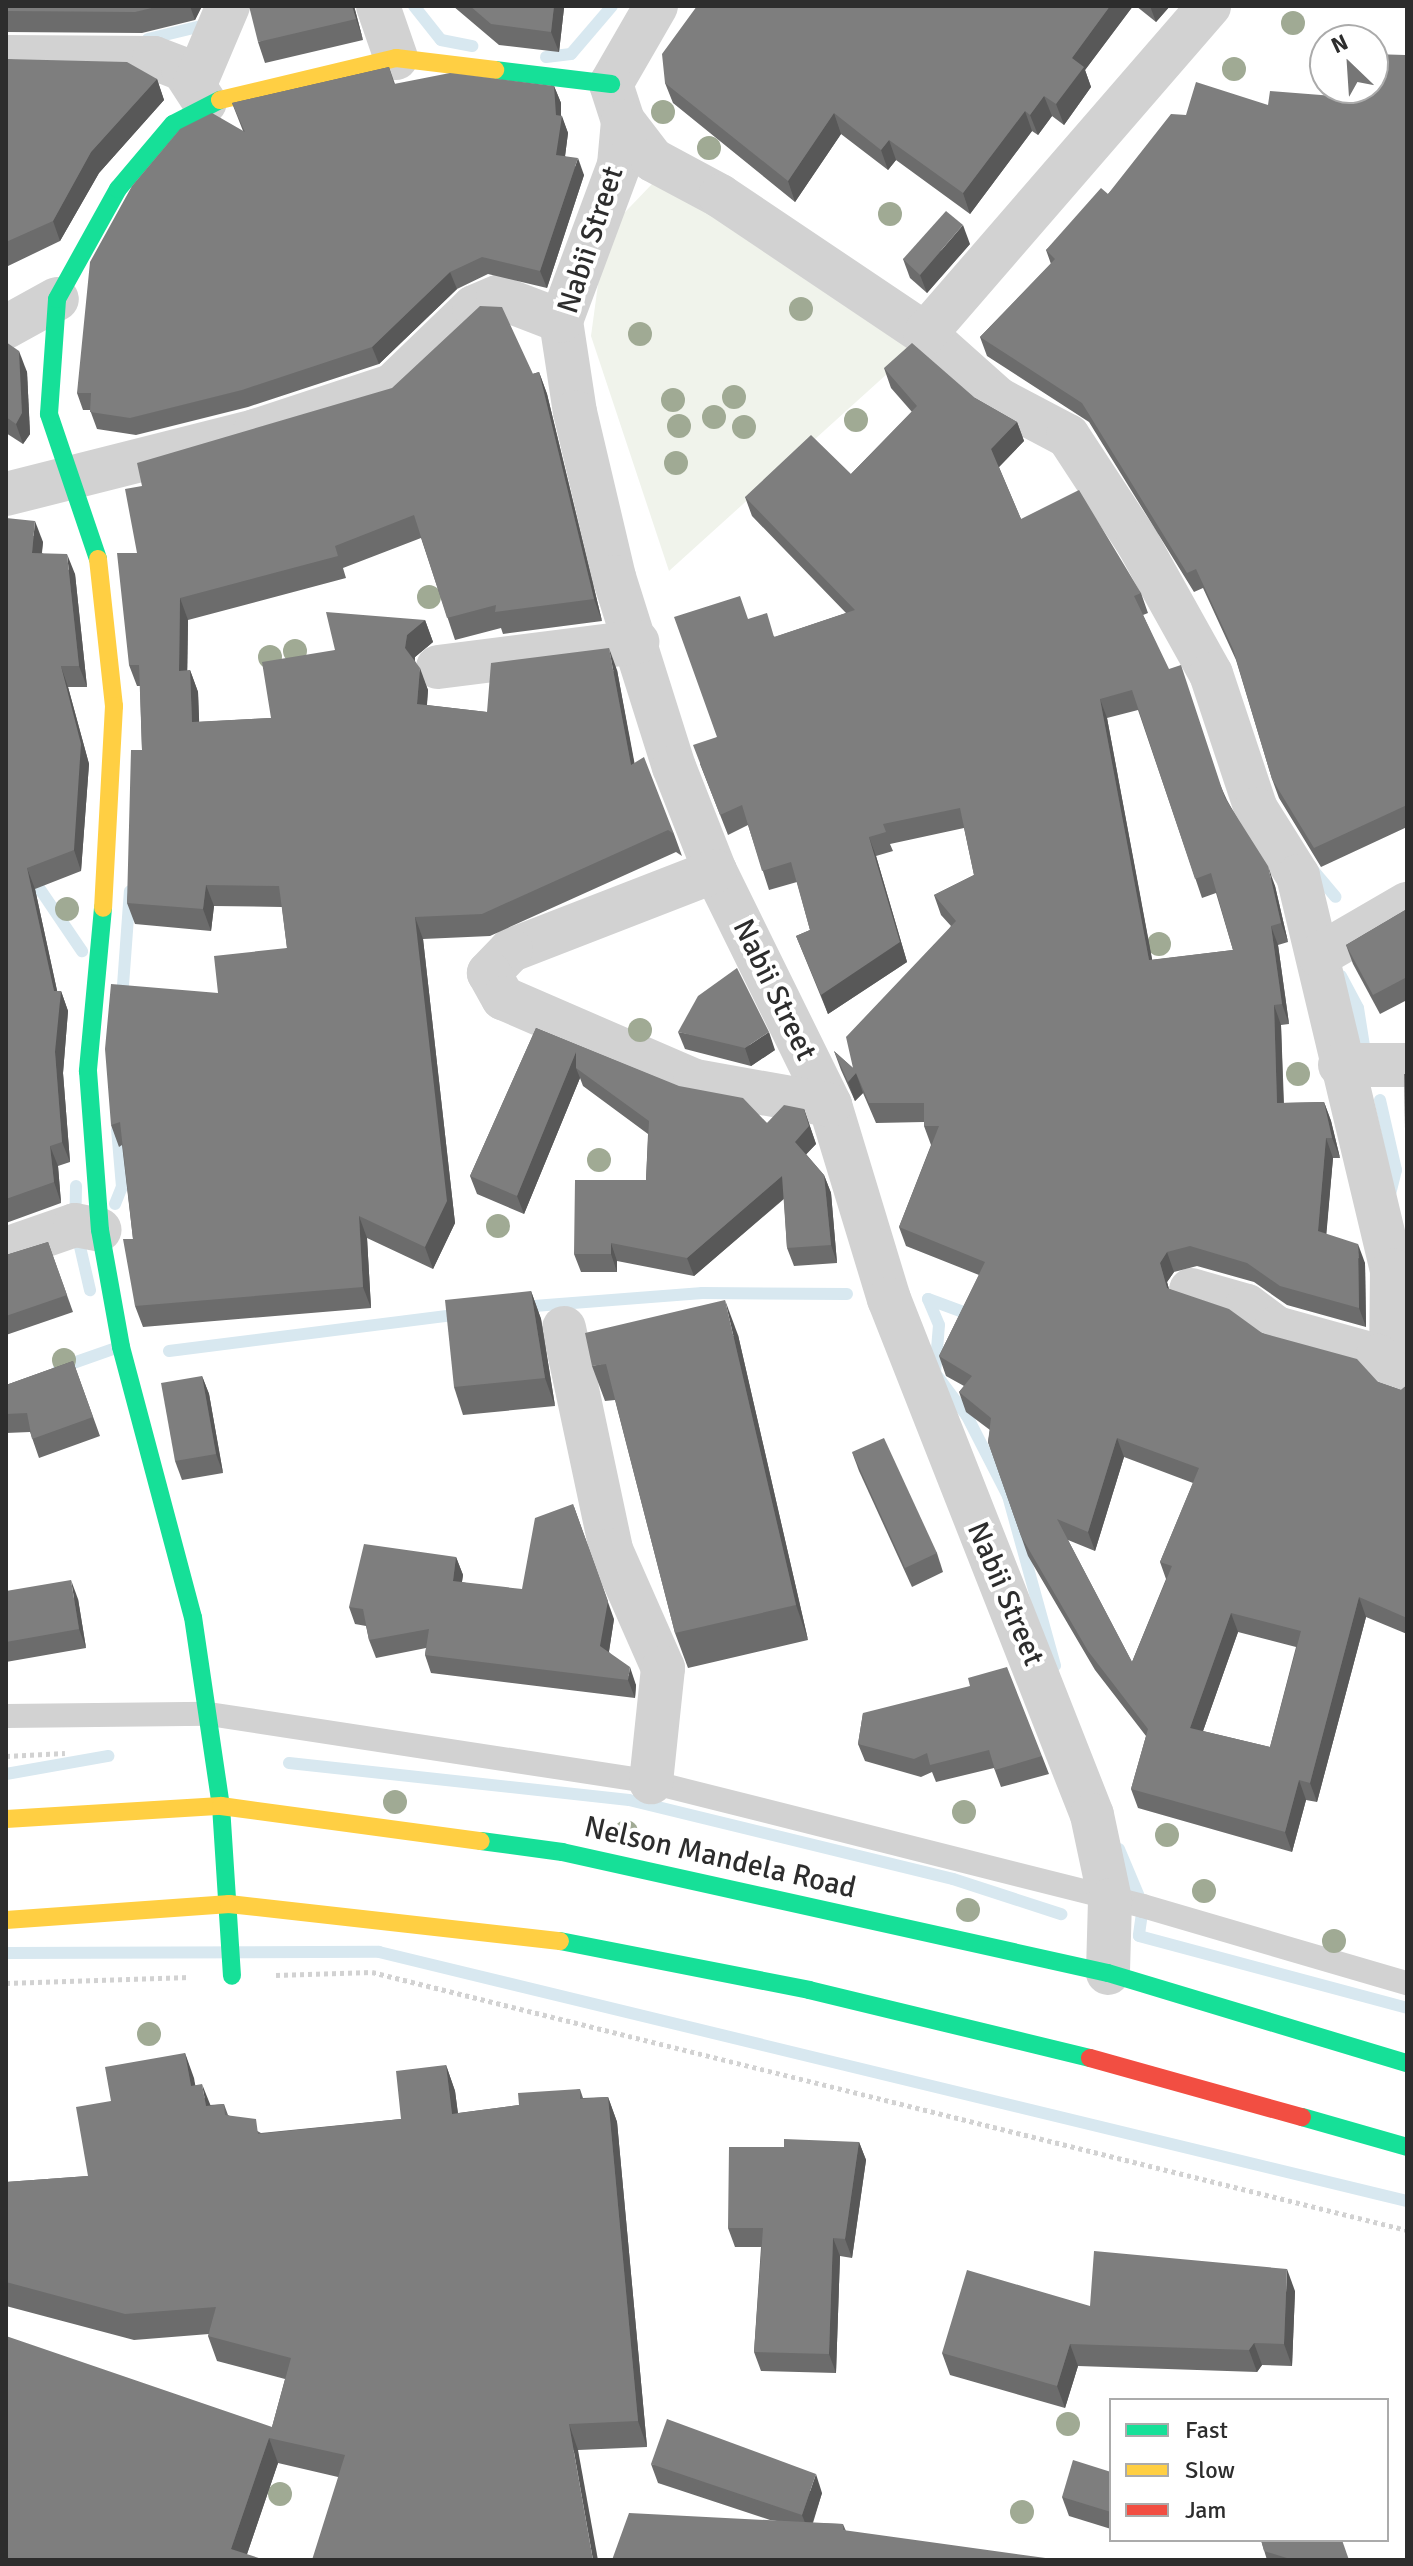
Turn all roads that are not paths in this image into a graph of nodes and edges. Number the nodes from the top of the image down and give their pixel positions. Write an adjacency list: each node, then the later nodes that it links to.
1 (228, 6): 7 (street)
2 (378, 6): 6 (street)
3 (656, 6): 8 (street, Nabii Street)
4 (1209, 6): 12 (street)
5 (6, 57): 7 (street)
6 (396, 58): 7 (main road); 8 (main road)
7 (200, 94): 9 (main road)
8 (617, 102): 10 (street, Nabii Street); 12 (street)
9 (57, 299): 11 (street); 13 (main road)
10 (561, 321): 13 (street); 15 (street, Nabii Street)
11 (6, 327)
12 (925, 334): 19 (street)
13 (65, 474): 14 (street); 23 (main road)
14 (6, 494)
15 (637, 642): 16 (street); 17 (street, Nabii Street)
16 (438, 667)
17 (715, 871): 22 (street, Nabii Street); 22 (street)
18 (1407, 904): 19 (street)
19 (1319, 955): 20 (street)
20 (1340, 1065): 21 (street); 27 (street)
21 (1407, 1065)
22 (830, 1105): 33 (street, Nabii Street)
23 (100, 1230): 24 (street); 28 (main road)
24 (6, 1249)
25 (1191, 1290): 27 (street)
26 (564, 1328): 30 (street)
27 (1399, 1379)
28 (209, 1714): 29 (lane); 30 (lane); 31 (main road)
29 (6, 1716)
30 (651, 1782): 33 (lane)
31 (221, 1806): 32 (main road, Nelson Mandela Road); 34 (main road); 36 (main road, Nelson Mandela Road)
32 (6, 1819)
33 (1110, 1900): 36 (street, Nabii Street); 38 (lane)
34 (229, 1904): 35 (main road); 37 (main road); 40 (main road)
35 (6, 1920)
36 (1108, 1973): 39 (main road, Nelson Mandela Road)
37 (232, 1976)
38 (1407, 1983)
39 (1407, 2063)
40 (1407, 2147)

